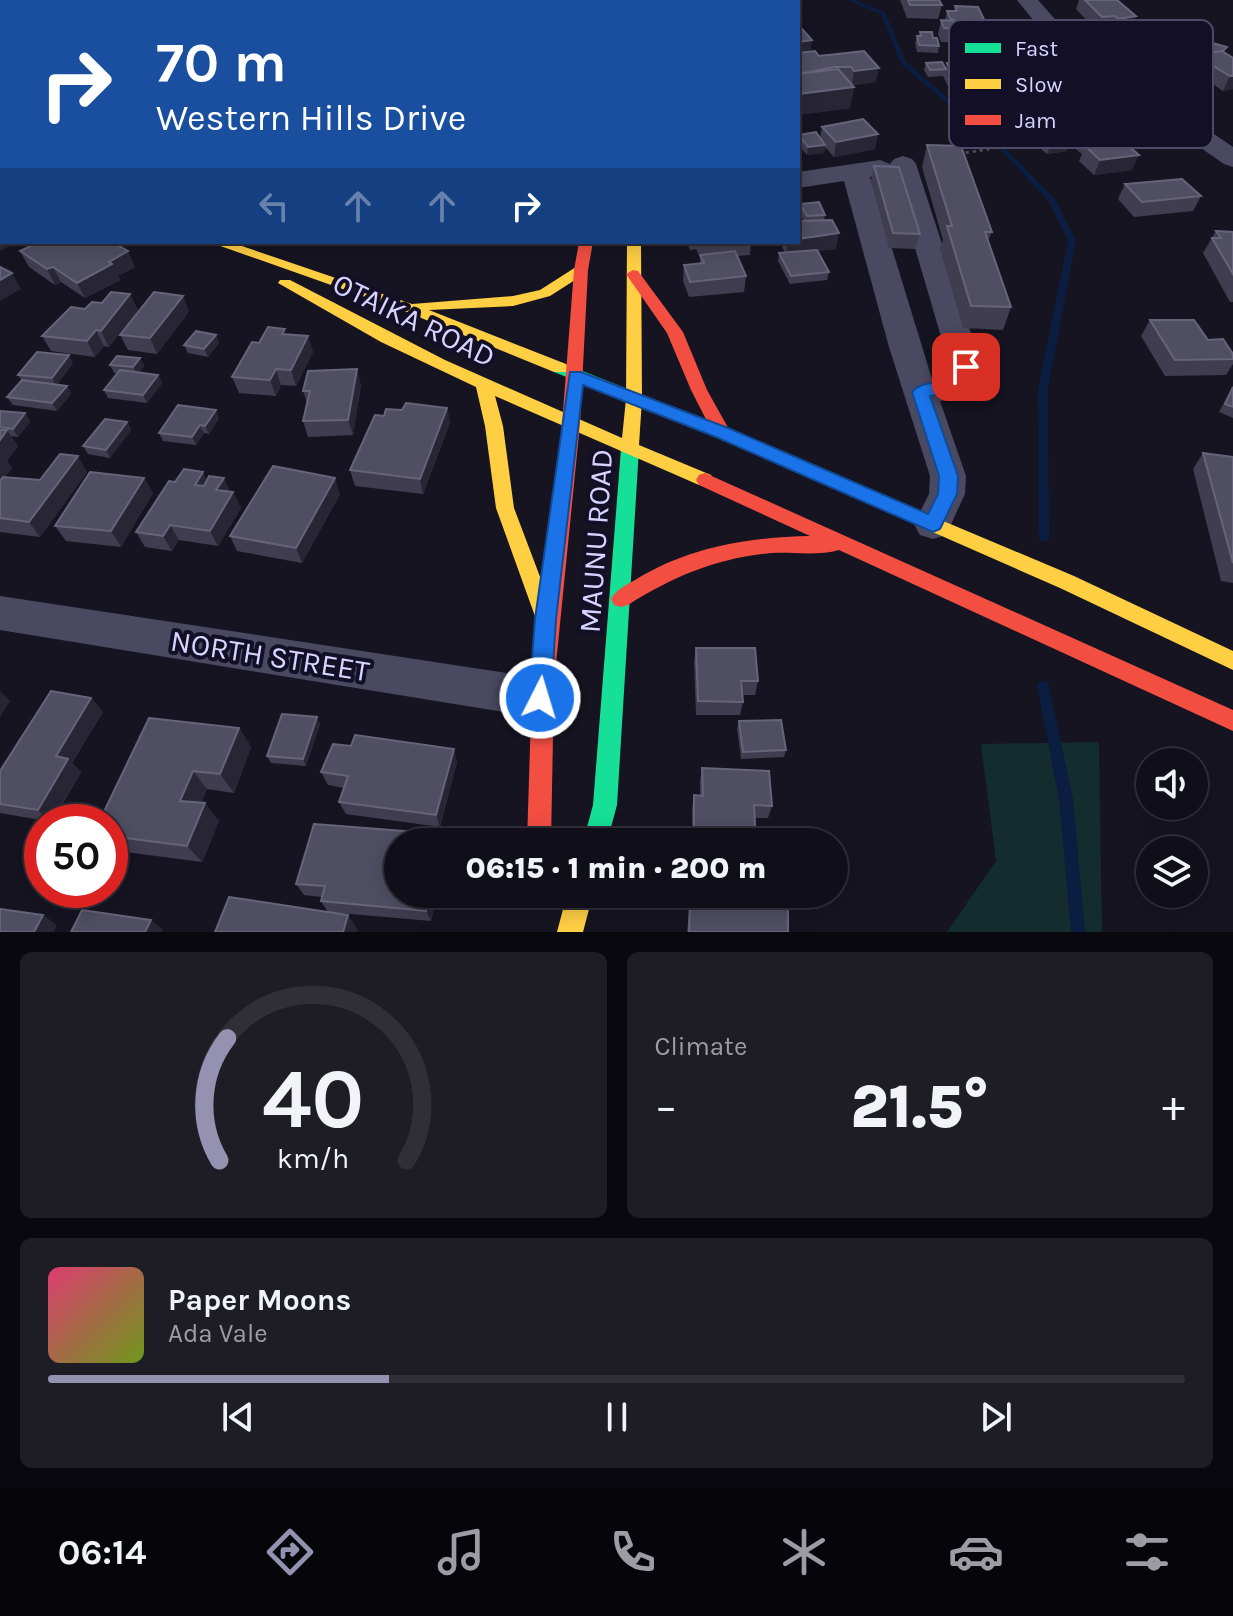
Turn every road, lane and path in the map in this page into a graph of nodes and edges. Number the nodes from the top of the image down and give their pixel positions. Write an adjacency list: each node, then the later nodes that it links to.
1 (1027, 0): 2 (street)
2 (1042, 20)
3 (1213, 146): 6 (street)
4 (993, 148): 5 (path)
5 (949, 156): 7 (street)
6 (1233, 159)
7 (903, 164): 8 (street); 19 (street)
8 (855, 172): 9 (street); 19 (street)
9 (800, 180)
10 (220, 244): 13 (main road, OTAIKA ROAD)
11 (586, 244): 14 (main road, MAUNU ROAD)
12 (634, 244): 15 (main road, MAUNU ROAD)
13 (240, 253): 16 (main road, OTAIKA ROAD); 18 (main road, OTAIKA ROAD)
14 (581, 270): 16 (main road); 17 (main road, MAUNU ROAD)
15 (633, 274): 20 (main road, MAUNU ROAD); 22 (main road)
16 (404, 306): 17 (main road, OTAIKA ROAD)
17 (575, 376): 20 (main road, OTAIKA ROAD); 21 (main road, MAUNU ROAD)
18 (484, 386): 21 (main road, OTAIKA ROAD); 28 (main road)
19 (920, 392): 24 (street)
20 (634, 399): 22 (main road, OTAIKA ROAD); 23 (main road, MAUNU ROAD)
21 (571, 424): 23 (main road, OTAIKA ROAD); 28 (main road, MAUNU ROAD)
22 (722, 433): 24 (main road, OTAIKA ROAD)
23 (630, 449): 25 (main road, OTAIKA ROAD); 26 (main road, MAUNU ROAD)
24 (933, 524): 29 (main road, OTAIKA ROAD)
25 (849, 544): 26 (main road); 31 (main road, OTAIKA ROAD)
26 (621, 599): 33 (main road, MAUNU ROAD)
27 (0, 613): 30 (street, NORTH STREET)
28 (546, 619): 30 (main road, MAUNU ROAD)
29 (1233, 661)
30 (540, 698): 32 (main road, MAUNU ROAD)
31 (1233, 721)
32 (539, 828)
33 (599, 828)
34 (576, 908): 35 (main road)
35 (570, 932)

